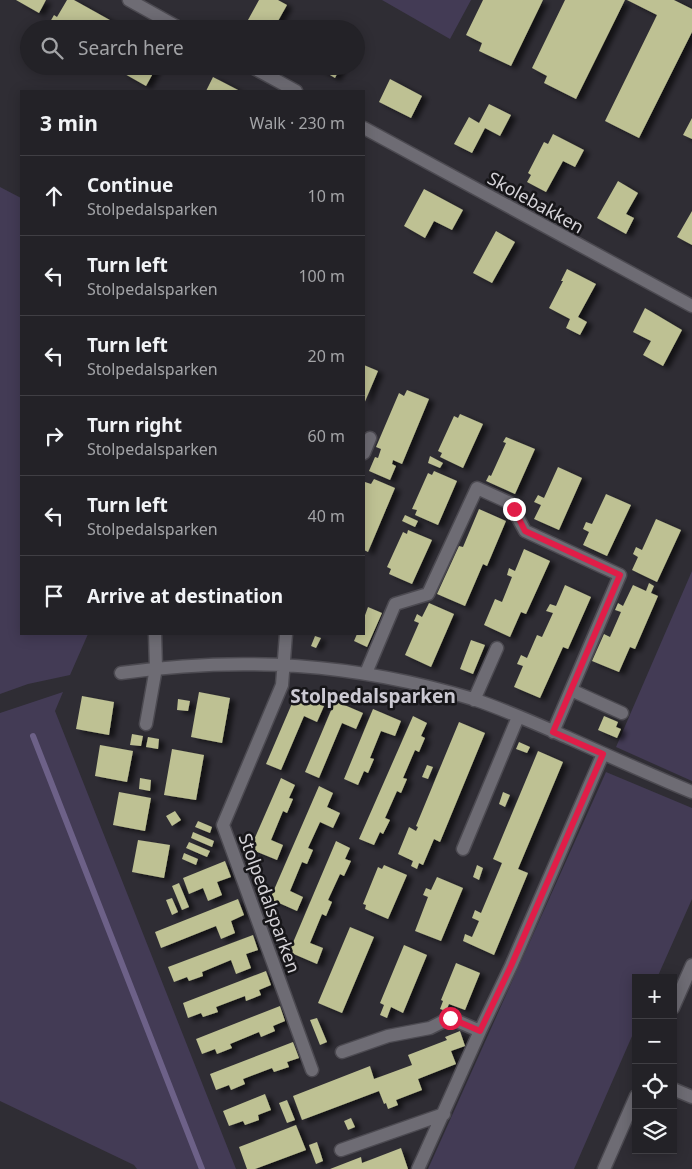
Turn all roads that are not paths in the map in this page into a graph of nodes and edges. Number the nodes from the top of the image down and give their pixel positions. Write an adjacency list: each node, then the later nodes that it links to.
1 (129, 0): 2 (street)
2 (166, 20)
3 (267, 75): 4 (street)
4 (294, 90)
5 (365, 129): 6 (street, Skolebakken)
6 (692, 306)
7 (370, 438): 8 (street)
8 (365, 450)
9 (155, 635): 13 (street)
10 (286, 635): 12 (street, Stolpedalsparken)
11 (497, 648): 17 (street)
12 (283, 664): 13 (street); 15 (street); 29 (street, Stolpedalsparken)
13 (156, 668): 14 (street); 20 (street)
14 (121, 673)
15 (366, 673): 16 (street); 17 (street)
16 (571, 690): 18 (street); 21 (street)
17 (474, 700): 19 (street)
18 (622, 713)
19 (518, 717): 21 (street); 24 (street)
20 (146, 724)
21 (553, 732): 22 (street)
22 (603, 754): 23 (street); 27 (street)
23 (692, 792)
24 (463, 849)
25 (692, 965): 26 (street)
26 (677, 999)
27 (480, 1031): 28 (street); 33 (street)
28 (342, 1052)
29 (312, 1070)
30 (677, 1091): 31 (street)
31 (692, 1097)
32 (632, 1105): 36 (street)
33 (444, 1114): 34 (street); 35 (street)
34 (341, 1150)
35 (418, 1169)
36 (604, 1169)

